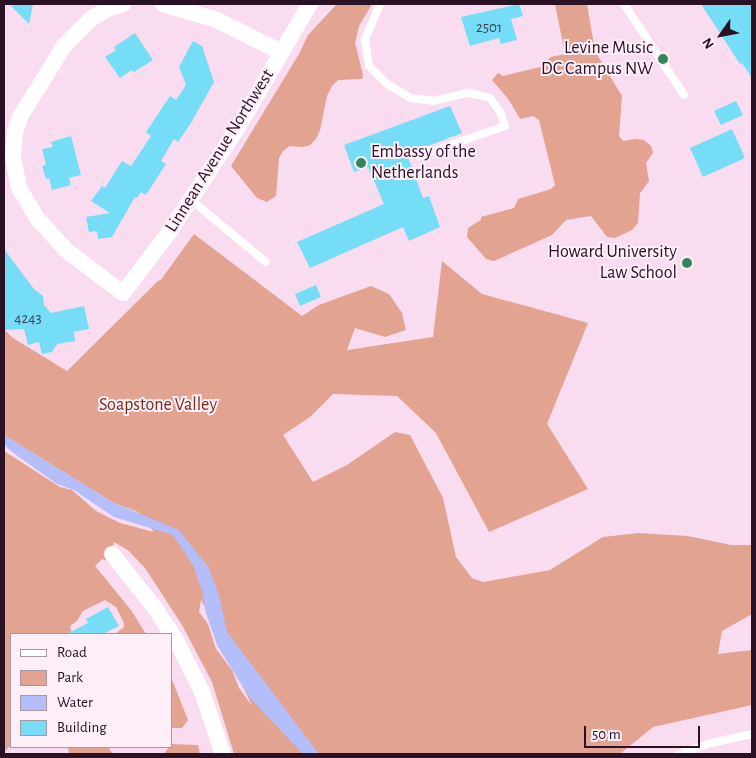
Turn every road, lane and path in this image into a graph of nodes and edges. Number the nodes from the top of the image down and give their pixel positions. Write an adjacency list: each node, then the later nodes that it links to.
1 (123, 4): 9 (street, Linnean Avenue Northwest)
2 (163, 4): 6 (street)
3 (310, 4): 6 (street, Linnean Avenue Northwest)
4 (380, 4): 8 (lane)
5 (624, 4): 7 (lane)
6 (281, 52): 9 (street, Linnean Avenue Northwest)
7 (684, 95)
8 (419, 156)
9 (191, 200): 10 (lane)
10 (266, 262)
11 (112, 554): 12 (street)
12 (171, 633)
13 (172, 635): 15 (street)
14 (752, 734): 16 (lane)
15 (223, 754)
16 (679, 754)

